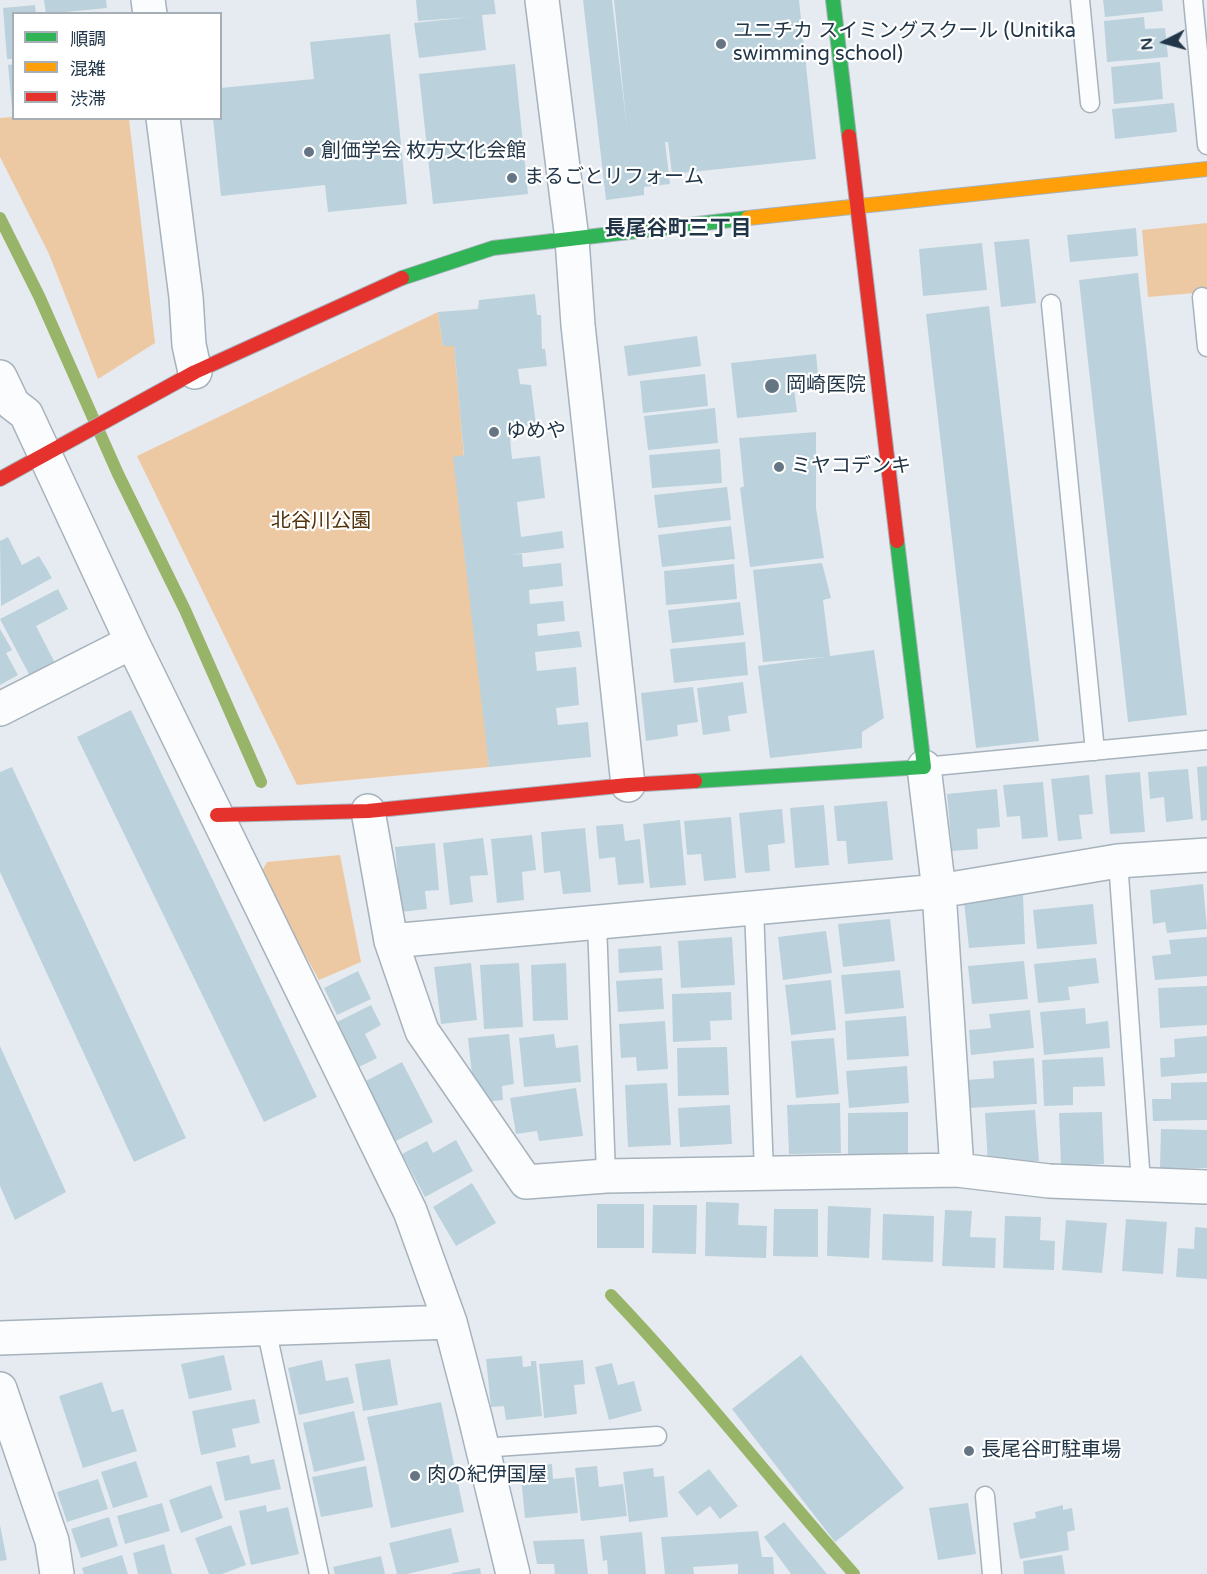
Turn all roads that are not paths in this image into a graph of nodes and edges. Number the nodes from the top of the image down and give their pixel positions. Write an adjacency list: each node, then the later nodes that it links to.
1 (542, 0): 10 (street)
2 (833, 0): 9 (street)
3 (1080, 0): 5 (lane)
4 (1193, 0): 7 (lane)
5 (1090, 103)
6 (163, 120): 14 (street)
7 (1207, 146)
8 (1207, 169): 9 (street)
9 (856, 206): 10 (street); 22 (street)
10 (572, 239): 14 (street); 23 (street)
11 (1202, 297): 13 (lane)
12 (1051, 304): 21 (lane)
13 (1207, 347)
14 (195, 372): 16 (street)
15 (0, 377): 16 (street)
16 (55, 449): 17 (street); 18 (street)
17 (0, 479)
18 (132, 642): 19 (street); 25 (street)
19 (0, 709)
20 (1207, 740): 21 (lane)
21 (1095, 751): 22 (lane)
22 (924, 767): 23 (street); 28 (street)
23 (628, 785): 24 (street)
24 (368, 811): 25 (street); 31 (street)
25 (217, 815): 37 (street)
26 (1207, 855): 27 (street)
27 (1118, 861): 28 (street); 35 (lane)
28 (939, 891): 29 (street); 32 (street)
29 (754, 908): 30 (street); 33 (lane)
30 (597, 922): 31 (street); 34 (lane)
31 (392, 941): 34 (street)
32 (957, 1170): 33 (street); 35 (street)
33 (764, 1173): 34 (street)
34 (606, 1176)
35 (1141, 1183): 36 (street)
36 (1207, 1187)
37 (450, 1322): 38 (street); 42 (street)
38 (266, 1329): 39 (street); 45 (lane)
39 (0, 1338)
40 (0, 1389): 44 (street)
41 (657, 1436): 42 (lane)
42 (481, 1448): 46 (street)
43 (986, 1496): 47 (lane)
44 (57, 1574)
45 (319, 1574)
46 (513, 1574)
47 (992, 1574)

